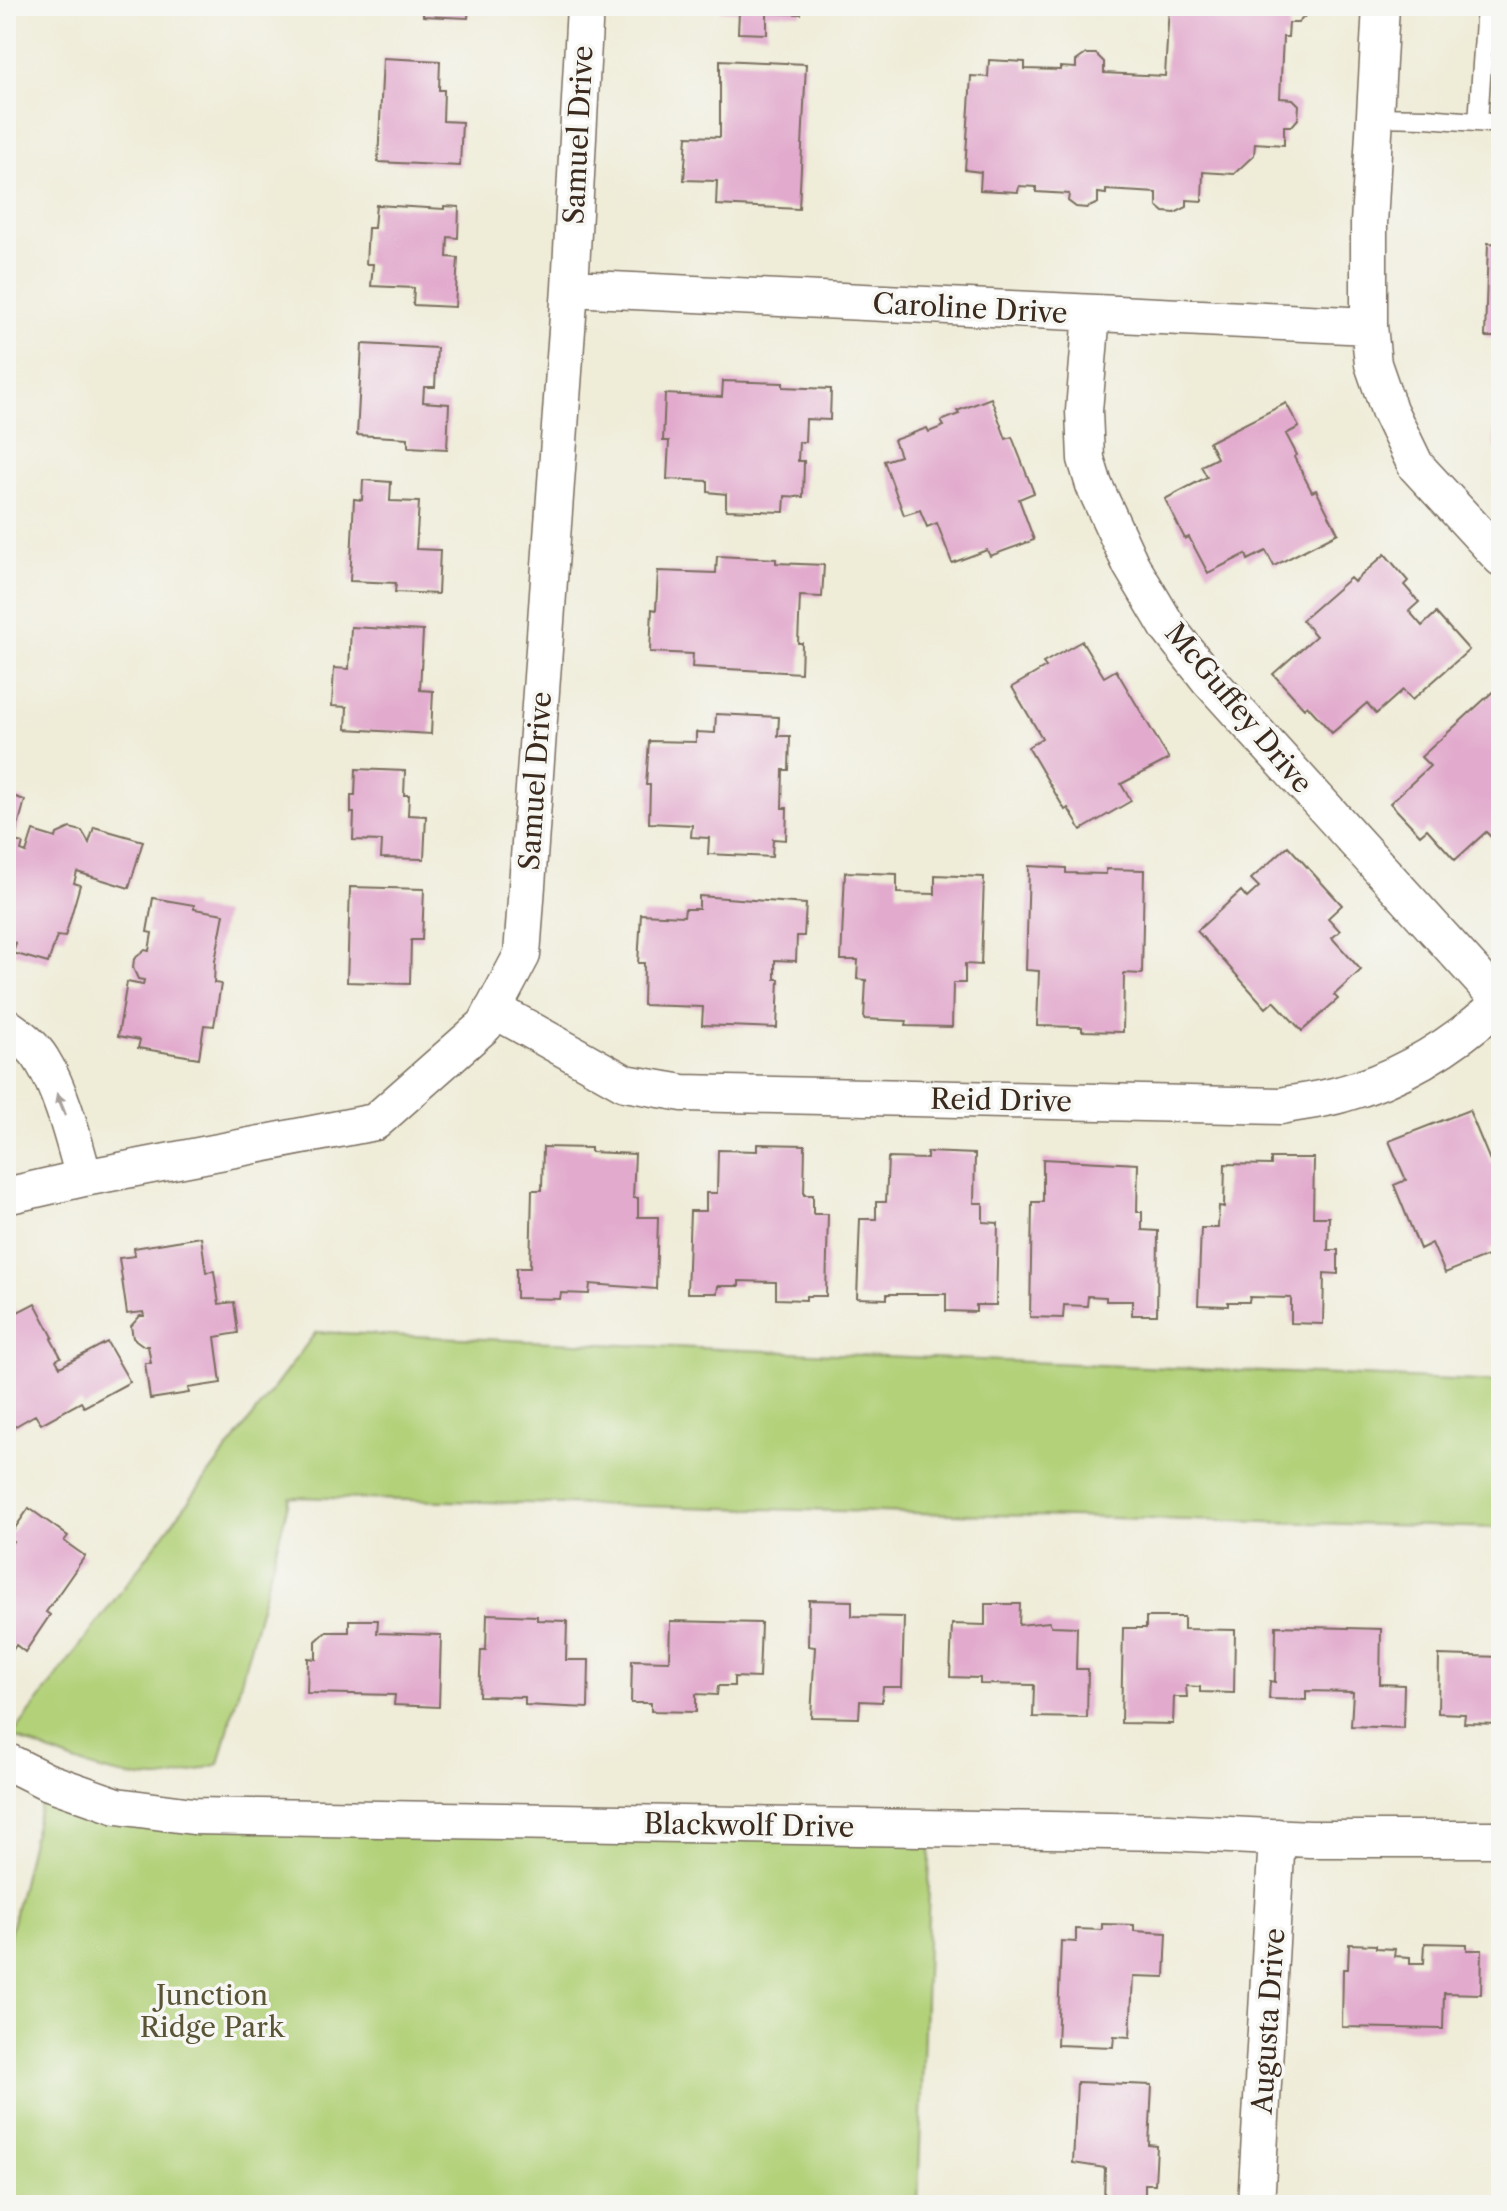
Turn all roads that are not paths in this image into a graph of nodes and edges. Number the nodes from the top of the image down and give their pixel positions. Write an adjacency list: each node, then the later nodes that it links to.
1 (585, 6): 7 (street, Samuel Drive)
2 (1381, 6): 4 (street)
3 (1486, 6): 5 (lane)
4 (1375, 117): 5 (lane); 9 (street)
5 (1478, 122): 6 (lane)
6 (1501, 124)
7 (570, 288): 8 (street, Caroline Drive); 12 (street, Samuel Drive)
8 (1092, 313): 9 (street, Caroline Drive); 11 (street, McGuffey Drive)
9 (1369, 326): 10 (street)
10 (1501, 558)
11 (1501, 1002): 12 (street, Reid Drive)
12 (493, 1009): 14 (street, Samuel Drive)
13 (6, 1026): 14 (street, one-way to 13)
14 (84, 1178): 15 (street, Samuel Drive)
15 (6, 1196)
16 (6, 1761): 17 (street, Blackwolf Drive)
17 (1277, 1837): 18 (street, Blackwolf Drive); 19 (street, Augusta Drive)
18 (1501, 1839)
19 (1256, 2205)

